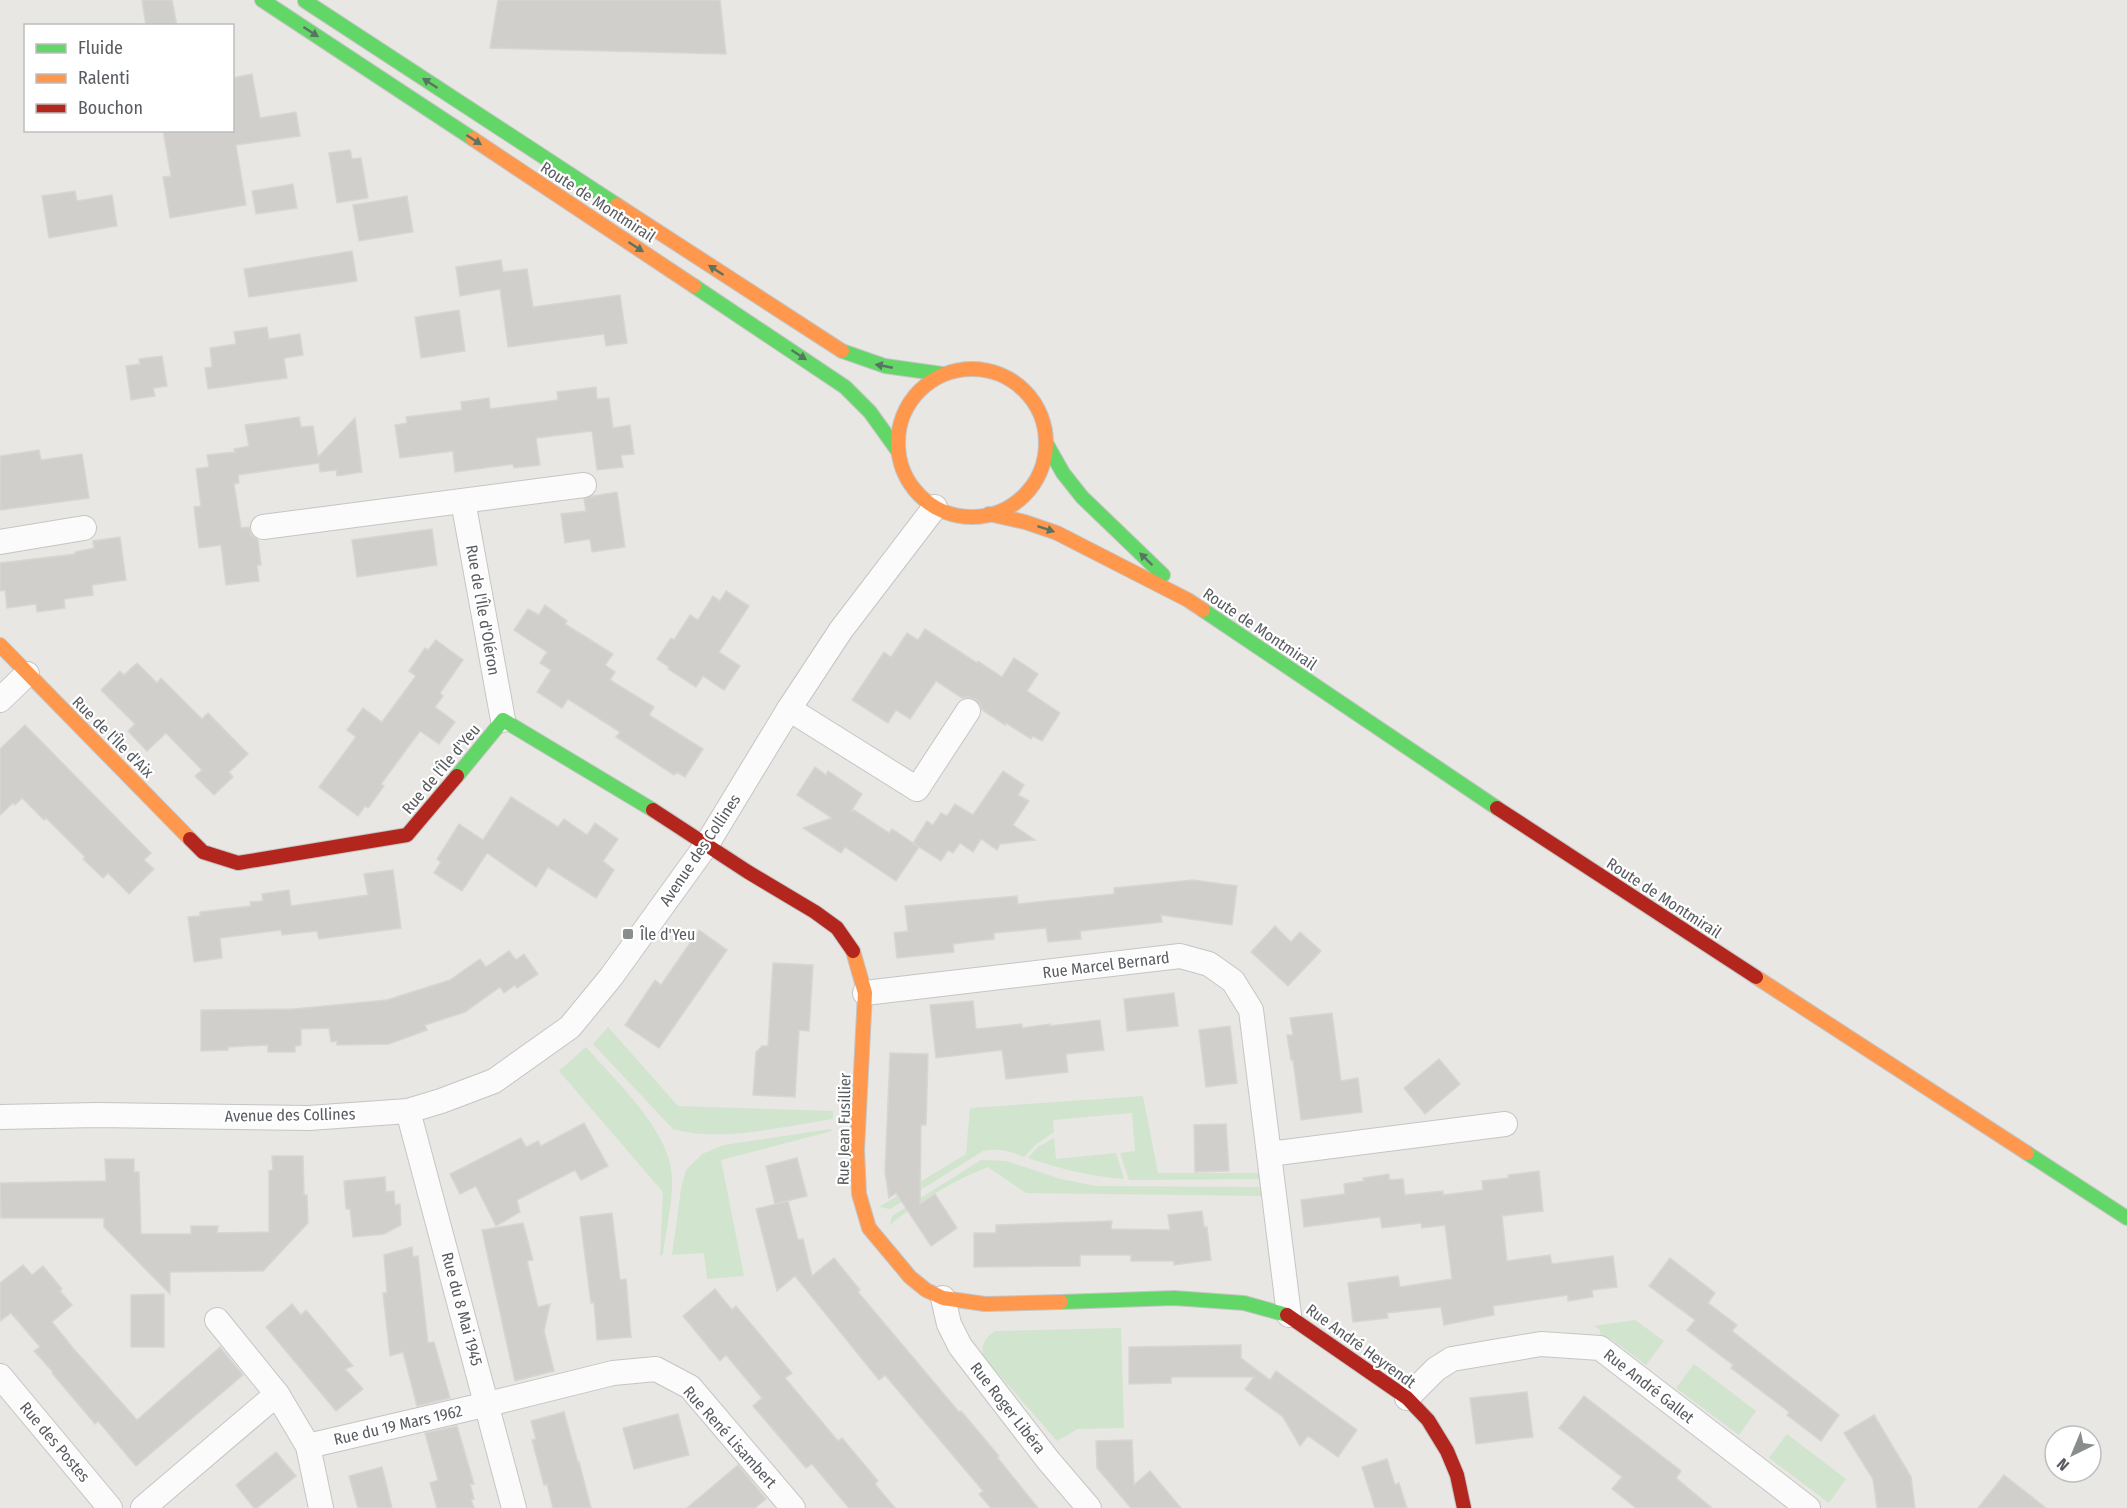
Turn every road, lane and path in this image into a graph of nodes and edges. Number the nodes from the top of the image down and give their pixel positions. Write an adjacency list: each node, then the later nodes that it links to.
1 (262, 0): 5 (main road, Route de Montmirail, one-way to 5)
2 (304, 0): 3 (main road, Route de Montmirail, one-way to 2)
3 (942, 374): 4 (main road); 5 (main road)
4 (1046, 443): 9 (main road); 13 (main road, Route de Montmirail, one-way to 4)
5 (898, 451): 8 (main road)
6 (584, 485): 7 (street)
7 (463, 501): 10 (street); 19 (street, Rue de l'Île d'Oléron)
8 (935, 507): 9 (main road); 17 (street, Avenue des Collines)
9 (989, 514): 13 (main road, Route de Montmirail, one-way to 13)
10 (263, 527)
11 (84, 528): 12 (street)
12 (0, 542)
13 (1188, 600): 27 (main road, Route de Montmirail)
14 (0, 645): 15 (main road, Rue de l'Île d'Aix)
15 (27, 674): 16 (street); 21 (main road, Rue de l'Île d'Aix)
16 (0, 700)
17 (789, 709): 18 (street); 20 (street, Avenue des Collines)
18 (968, 711)
19 (503, 720): 20 (main road, Rue de l'Île d'Yeu); 21 (main road, Rue de l'Île d'Yeu)
20 (707, 844): 22 (main road, Rue Jean Fusillier); 23 (street, Avenue des Collines)
21 (203, 852)
22 (865, 993): 26 (street, Rue Marcel Bernard); 28 (main road, Rue Jean Fusillier)
23 (408, 1111): 24 (street, Avenue des Collines); 35 (street, Rue du 8 Mai 1945)
24 (0, 1117)
25 (1505, 1124): 26 (street)
26 (1269, 1154): 30 (street, Rue Marcel Bernard)
27 (2127, 1218)
28 (943, 1298): 29 (main road, Rue Jean Fusillier); 42 (street, Rue Roger Libéra)
29 (1174, 1298): 30 (main road, Rue André Heyrendt)
30 (1289, 1315): 34 (main road, Rue André Heyrendt)
31 (217, 1320): 33 (street)
32 (0, 1376): 37 (street, Rue des Postes)
33 (277, 1394): 36 (street); 38 (street)
34 (1407, 1398): 43 (main road, Rue André Heyrendt); 44 (street, Rue André Gallet)
35 (488, 1404): 36 (street, Rue du 19 Mars 1962); 40 (street, Rue du 8 Mai 1945); 41 (street, Rue René Lisambert)
36 (308, 1446): 39 (street)
37 (110, 1508)
38 (143, 1508)
39 (321, 1508)
40 (514, 1508)
41 (793, 1508)
42 (1089, 1508)
43 (1464, 1508)
44 (1808, 1508)

